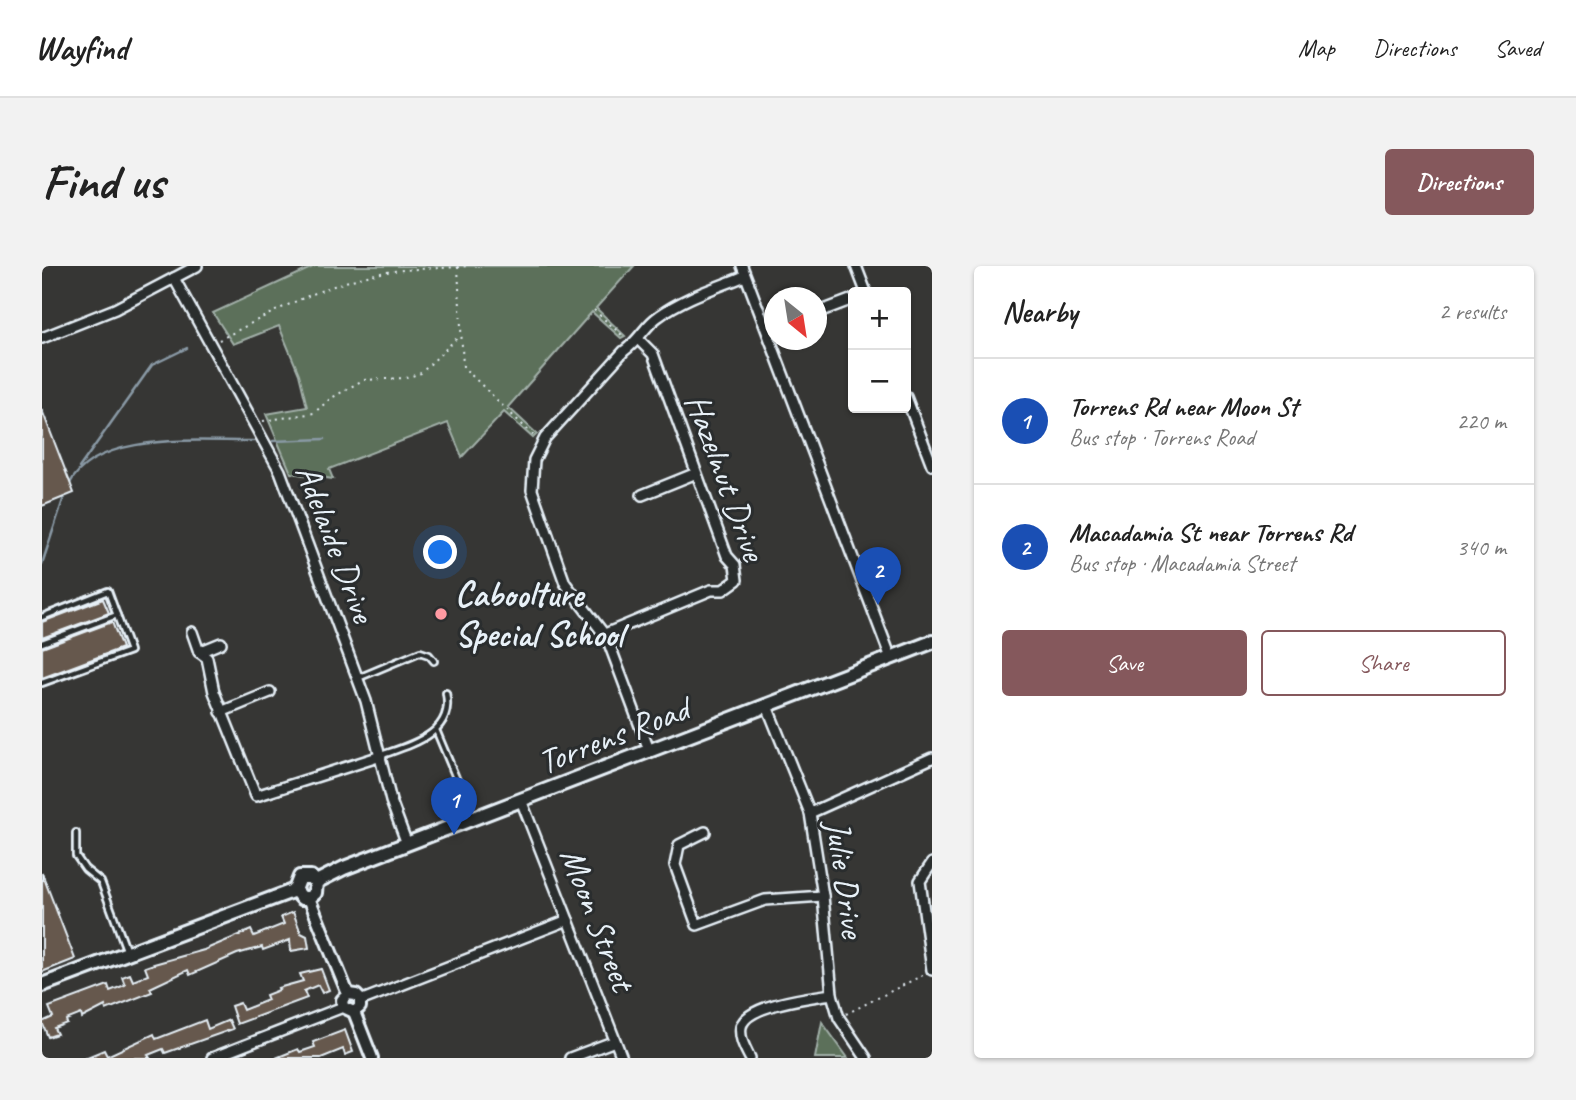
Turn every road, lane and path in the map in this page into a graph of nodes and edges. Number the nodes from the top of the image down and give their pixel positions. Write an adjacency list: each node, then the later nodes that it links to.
1 (197, 266): 6 (street)
2 (468, 266): 4 (path)
3 (856, 266): 7 (street)
4 (458, 267): 12 (path); 15 (path)
5 (743, 271): 11 (street); 16 (street)
6 (174, 278): 13 (street); 34 (street, Adelaide Drive)
7 (864, 287)
8 (848, 301): 9 (street)
9 (827, 309)
10 (594, 310): 14 (path)
11 (764, 316)
12 (459, 337): 19 (path); 20 (path)
13 (42, 338)
14 (625, 339)
15 (219, 340)
16 (639, 340): 22 (street, Hazelnut Drive); 27 (street)
17 (778, 350): 32 (street)
18 (911, 410): 21 (street)
19 (261, 421)
20 (537, 438)
21 (932, 465)
22 (694, 474): 23 (street); 27 (street, Hazelnut Drive)
23 (642, 495)
24 (117, 615): 25 (lane); 29 (lane); 35 (lane)
25 (42, 617)
26 (191, 632): 31 (street)
27 (605, 634): 41 (street)
28 (932, 642): 32 (main road, Torrens Road)
29 (42, 643)
30 (221, 643): 31 (street)
31 (199, 652): 39 (street)
32 (891, 658): 38 (main road, Torrens Road)
33 (434, 662): 34 (lane)
34 (357, 678): 42 (street, Adelaide Drive)
35 (42, 683)
36 (270, 692): 39 (street)
37 (446, 693): 40 (lane)
38 (767, 706): 41 (main road, Torrens Road); 45 (street, Julie Drive)
39 (222, 712): 42 (street)
40 (436, 730): 42 (lane); 46 (lane)
41 (649, 750): 44 (main road, Torrens Road)
42 (381, 756): 49 (street, Adelaide Drive)
43 (932, 758): 45 (street)
44 (521, 800): 46 (main road, Torrens Road); 55 (street, Moon Street)
45 (810, 813): 53 (street, Julie Drive)
46 (473, 818): 49 (main road, Torrens Road)
47 (705, 832): 53 (street)
48 (76, 833): 56 (lane)
49 (407, 844): 51 (main road, Torrens Road)
50 (932, 863): 57 (street)
51 (316, 882): 52 (main road); 54 (main road)
52 (295, 890): 54 (main road); 56 (main road)
53 (823, 896): 60 (street, Julie Drive)
54 (309, 898): 59 (street)
55 (568, 920): 61 (street); 65 (street, Moon Street)
56 (128, 953): 58 (main road)
57 (932, 970): 64 (path)
58 (42, 985)
59 (348, 994): 61 (street); 62 (street)
60 (832, 994): 64 (street, Julie Drive); 70 (street)
61 (360, 1001): 63 (street)
62 (342, 1007): 63 (street); 66 (street)
63 (354, 1012): 67 (street)
64 (839, 1018): 71 (street, Julie Drive)
65 (615, 1041): 68 (street); 69 (street, Moon Street)
66 (212, 1058)
67 (372, 1058)
68 (570, 1058)
69 (622, 1058)
70 (750, 1058)
71 (866, 1058)

